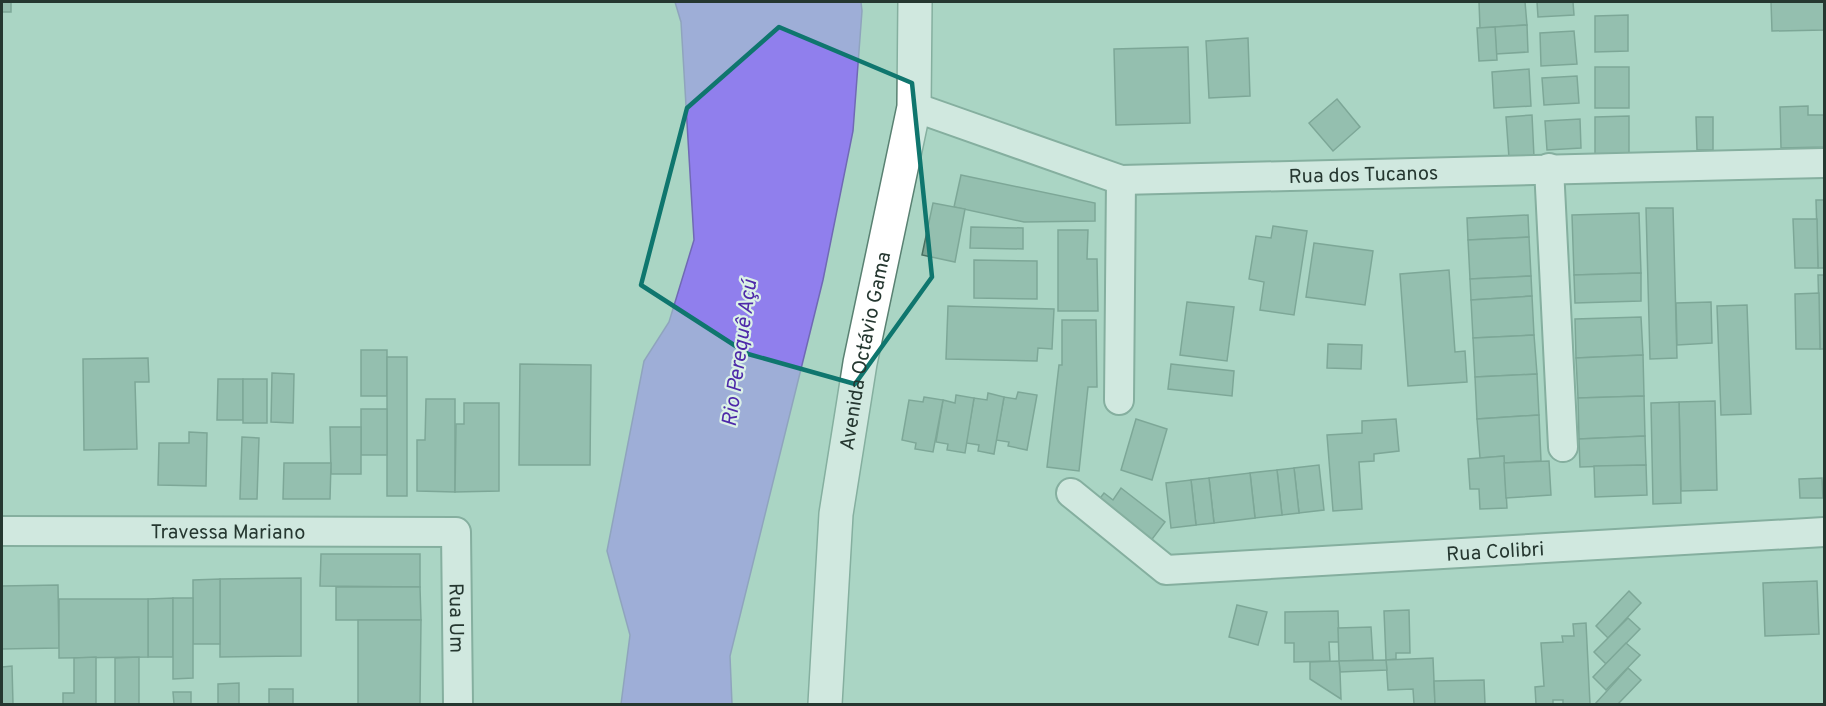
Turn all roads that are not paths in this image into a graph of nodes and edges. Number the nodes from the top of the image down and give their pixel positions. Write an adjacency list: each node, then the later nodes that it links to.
1 (915, 2): 2 (street, Avenida Octávio Gama)
2 (914, 107): 5 (street, Rua dos Tucanos); 13 (street, Avenida Octávio Gama)
3 (1824, 163): 4 (street, Rua dos Tucanos)
4 (1549, 168): 5 (street, Rua dos Tucanos); 7 (street)
5 (1121, 180): 6 (street)
6 (1119, 400)
7 (1563, 447)
8 (1071, 493): 11 (street, Rua Colibri)
9 (2, 531): 10 (street, Travessa Mariano)
10 (456, 532): 12 (street, Rua Um)
11 (1824, 532)
12 (458, 705)
13 (825, 705)

